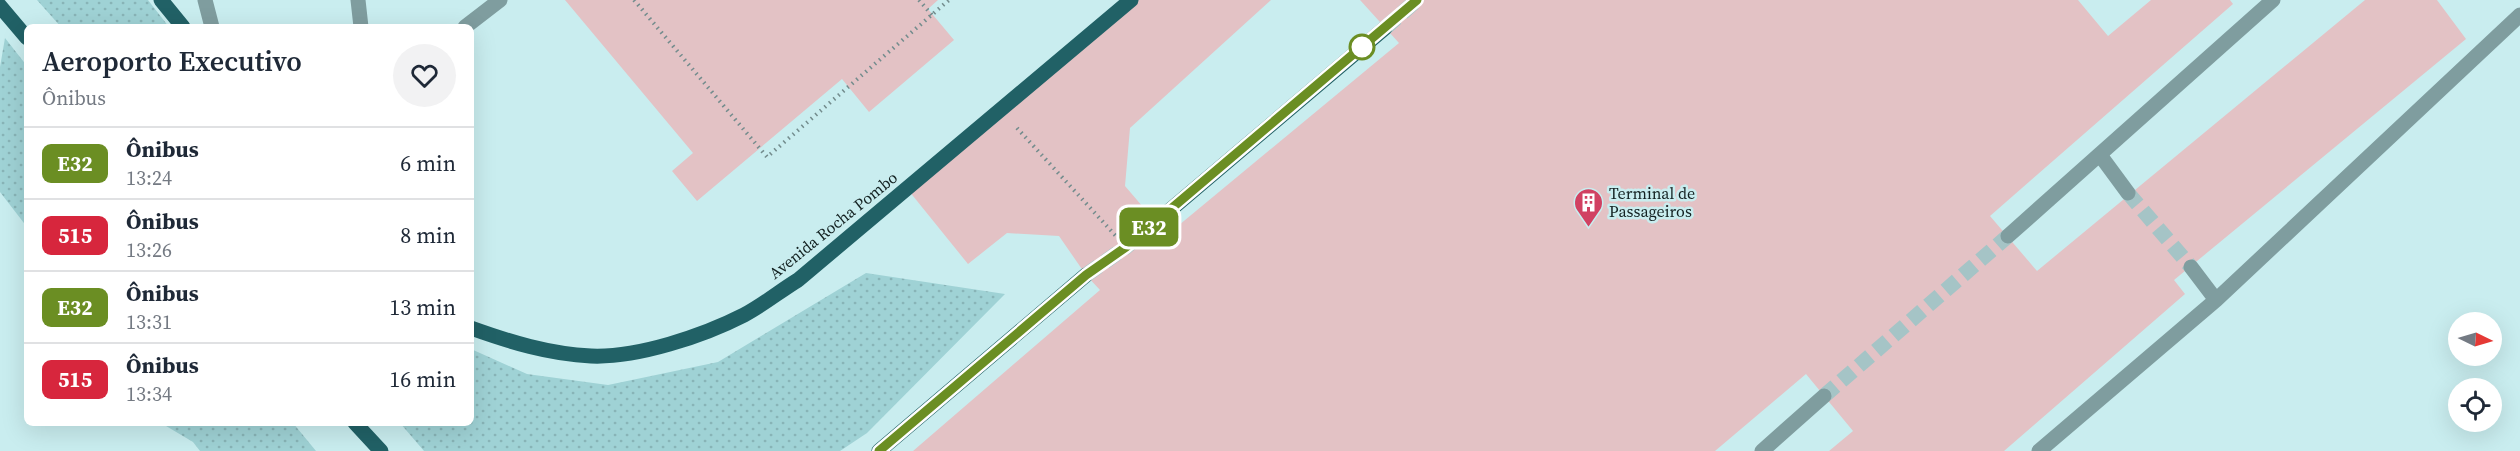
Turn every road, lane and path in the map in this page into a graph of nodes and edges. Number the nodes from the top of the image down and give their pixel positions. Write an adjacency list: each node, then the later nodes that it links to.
1 (161, 0): 13 (main road)
2 (205, 0): 14 (lane)
3 (358, 0): 15 (lane)
4 (500, 0): 16 (lane)
5 (634, 0): 11 (path)
6 (919, 0): 11 (path)
7 (949, 0): 11 (path)
8 (1131, 0): 19 (main road, Avenida Rocha Pombo)
9 (2273, 0): 20 (lane)
10 (0, 6): 18 (main road)
11 (932, 15)
12 (2520, 15): 27 (lane)
13 (181, 24)
14 (211, 24)
15 (361, 24)
16 (469, 24)
17 (1385, 28): 22 (main road)
18 (24, 34)
19 (1000, 110): 24 (path); 28 (main road, Avenida Rocha Pombo)
20 (2100, 155): 21 (lane); 23 (lane)
21 (2128, 193)
22 (1156, 222)
23 (2008, 236)
24 (1126, 247)
25 (2191, 267): 27 (lane)
26 (1086, 275): 32 (main road)
27 (2216, 300): 34 (lane)
28 (474, 329)
29 (1824, 396): 33 (lane)
30 (358, 426): 31 (main road)
31 (381, 451)
32 (879, 451)
33 (1762, 451)
34 (2039, 451)

